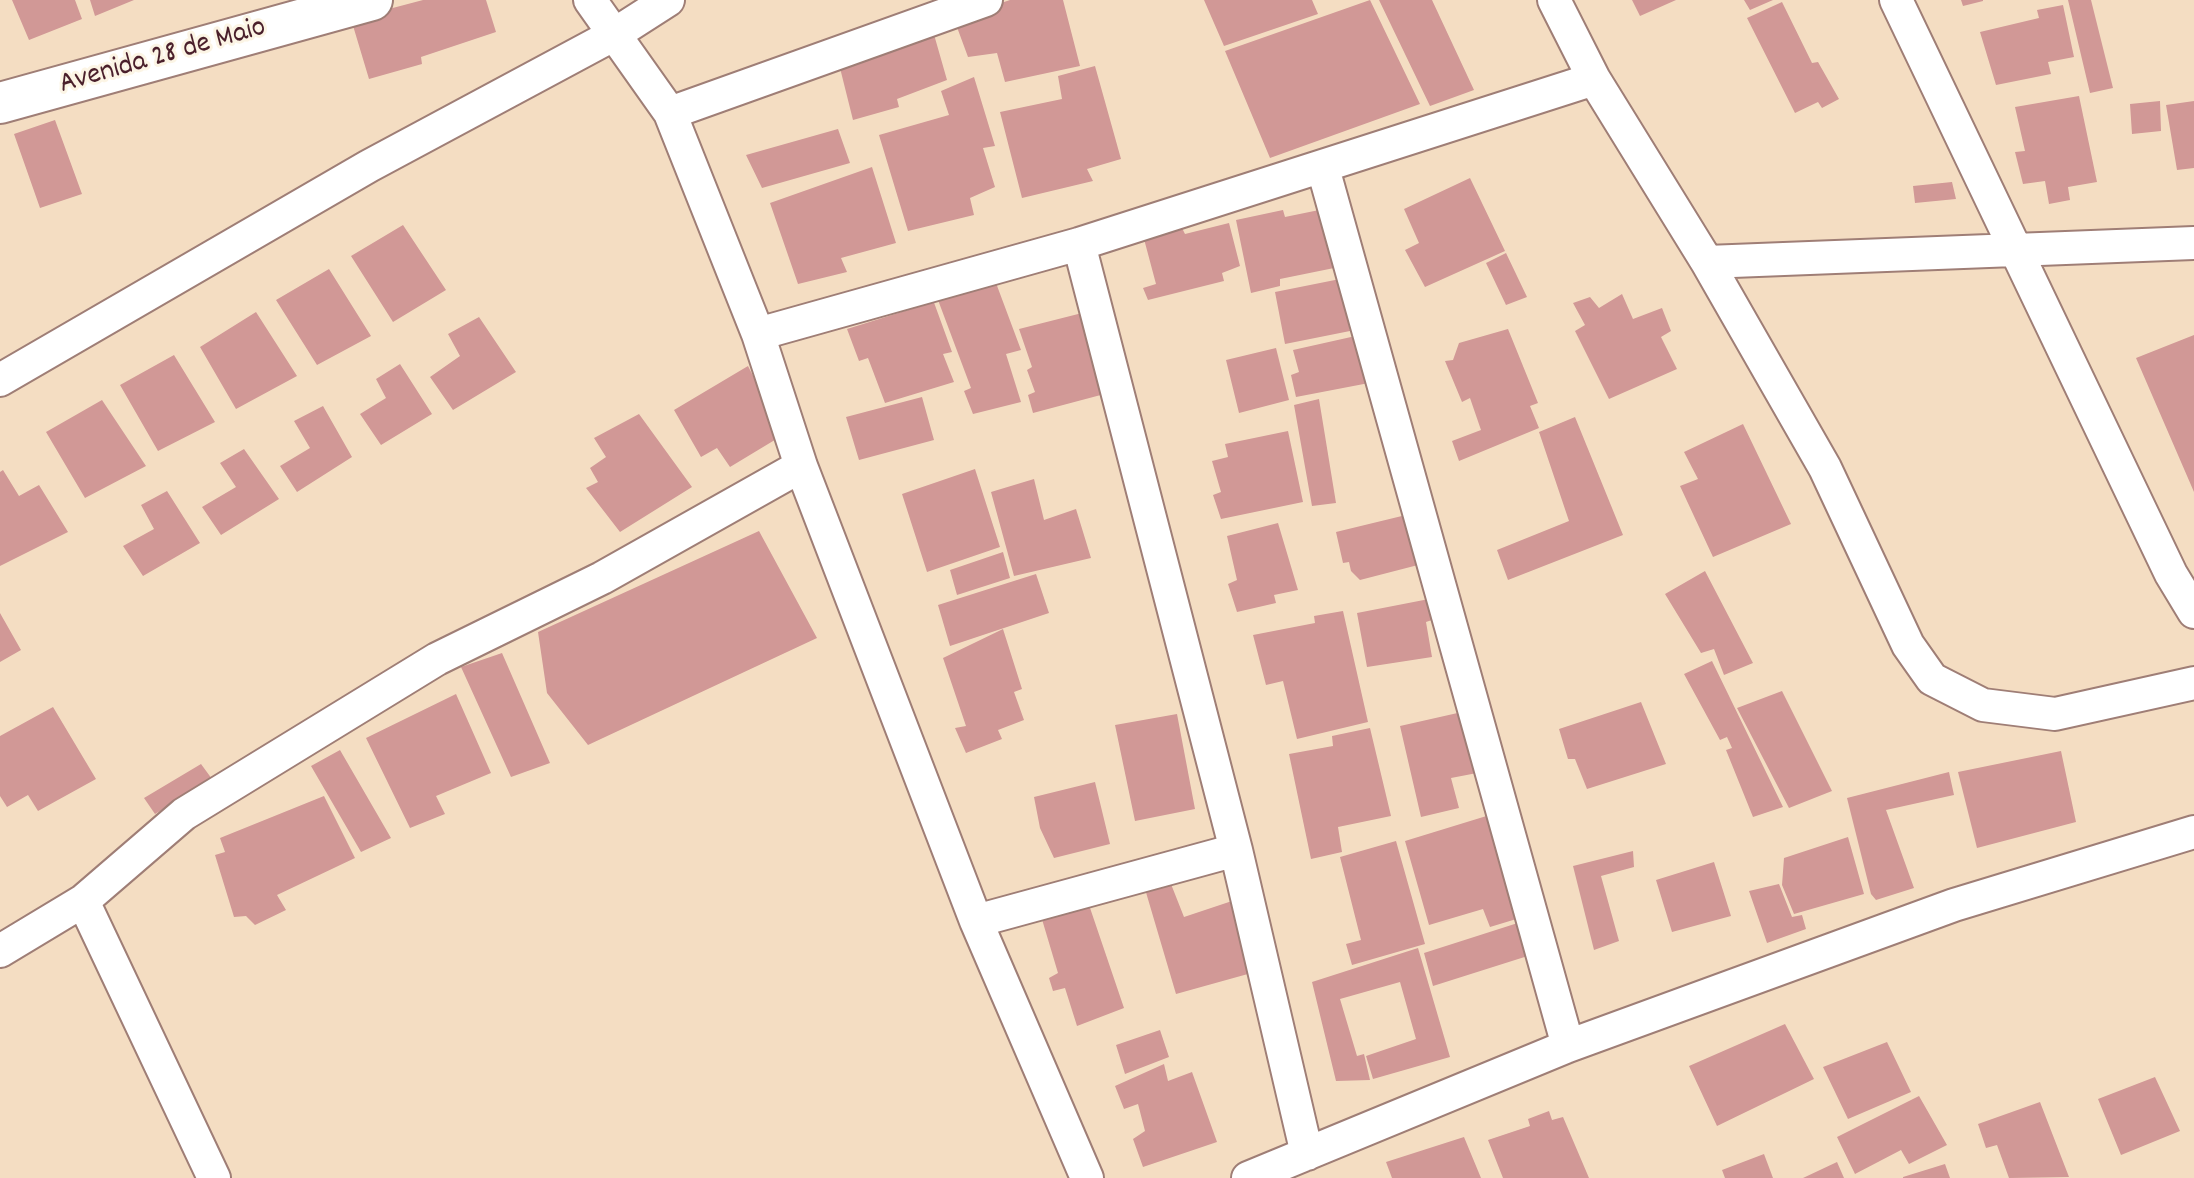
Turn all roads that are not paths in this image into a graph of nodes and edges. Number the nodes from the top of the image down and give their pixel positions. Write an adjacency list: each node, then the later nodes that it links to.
1 (372, 0): 9 (street, Avenida 28 de Maio)
2 (590, 0): 7 (street)
3 (668, 0): 7 (street)
4 (986, 0): 10 (street)
5 (1554, 0): 8 (street)
6 (1896, 0): 14 (street)
7 (615, 34): 10 (street); 17 (street)
8 (1594, 79): 11 (street); 15 (street)
9 (0, 103)
10 (670, 113): 16 (street)
11 (1323, 168): 13 (street); 26 (street)
12 (2194, 243): 14 (street)
13 (1079, 244): 16 (street); 22 (street)
14 (2014, 250): 15 (street); 19 (street)
15 (1707, 262): 20 (street)
16 (758, 334): 18 (street)
17 (0, 380)
18 (801, 466): 23 (street); 24 (street)
19 (2194, 612)
20 (2194, 683)
21 (2194, 832): 26 (street)
22 (1236, 850): 24 (street); 27 (street)
23 (83, 901): 25 (street); 28 (street)
24 (976, 921): 29 (street)
25 (0, 951)
26 (1568, 1046): 27 (street)
27 (1307, 1154): 30 (street)
28 (214, 1178)
29 (1087, 1178)
30 (1248, 1178)

